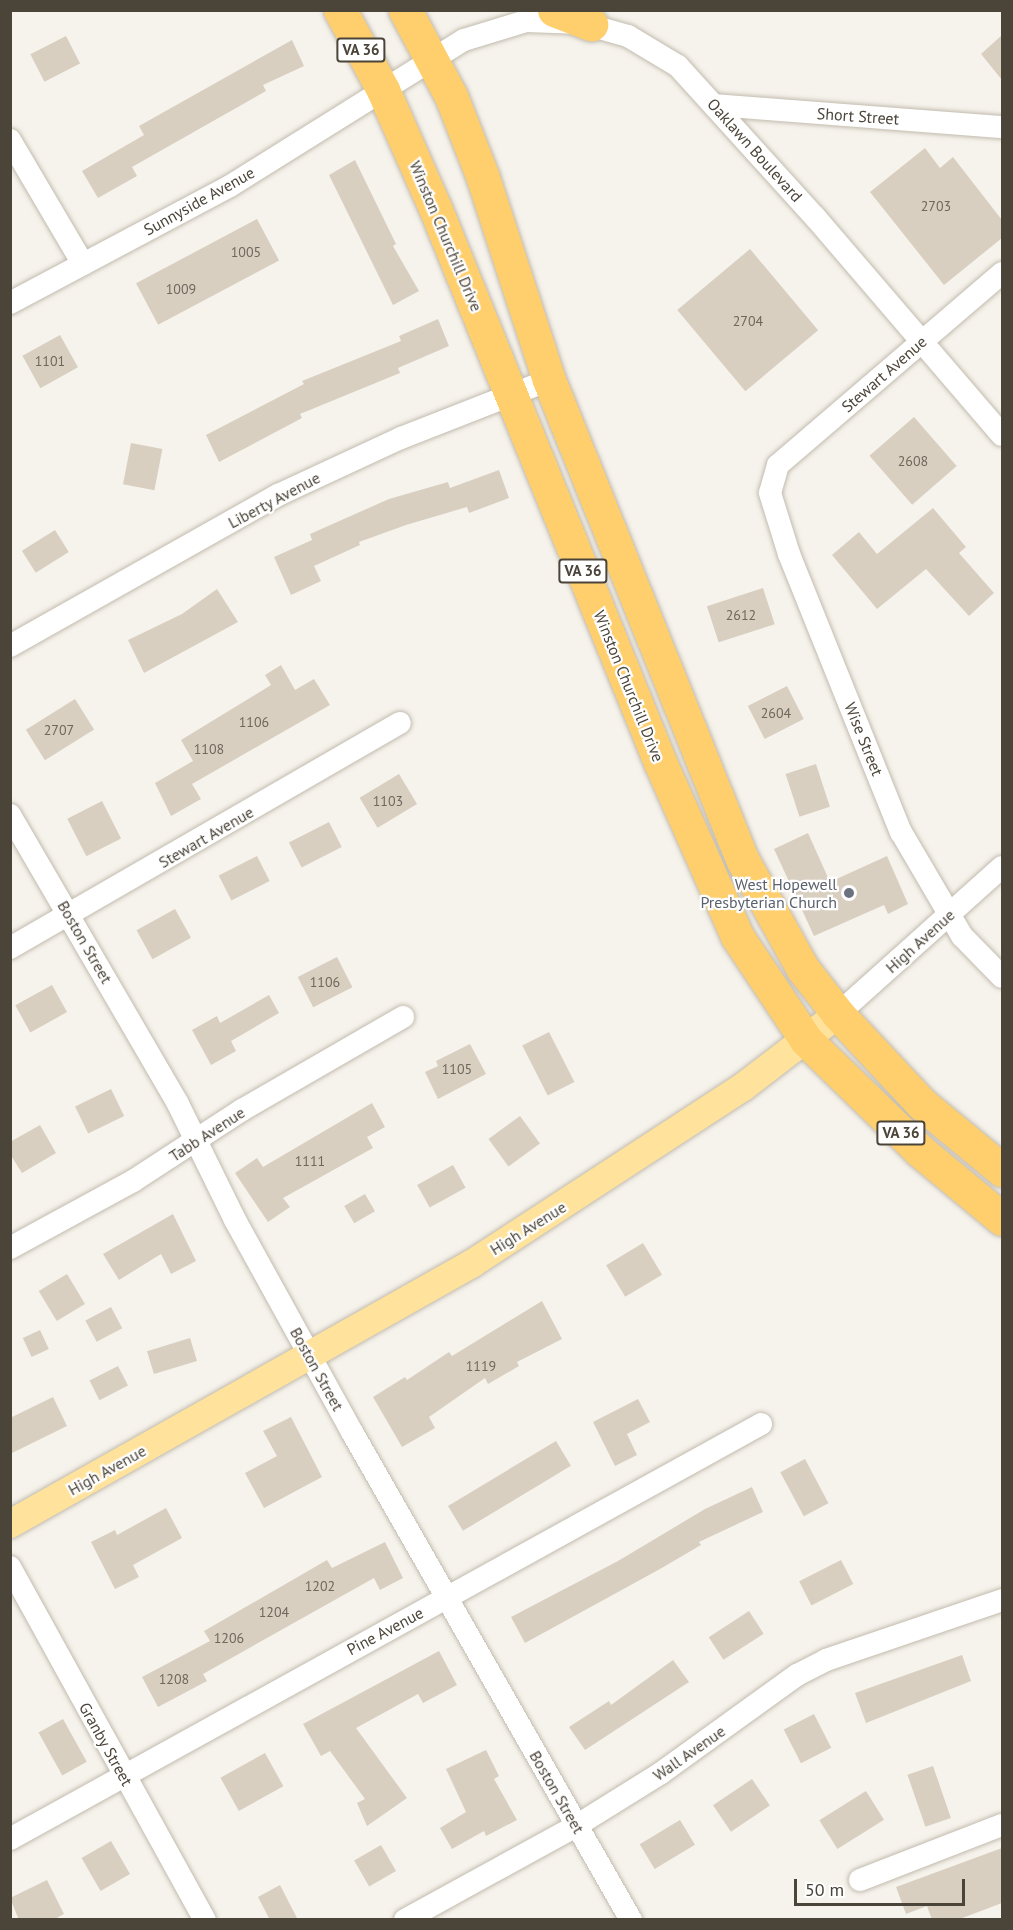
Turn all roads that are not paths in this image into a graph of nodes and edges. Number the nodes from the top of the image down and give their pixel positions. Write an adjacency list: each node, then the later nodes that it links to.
1 (340, 10): 6 (highway, Winston Churchill Drive / VA 36)
2 (405, 10): 5 (highway, VA 36)
3 (554, 10): 4 (highway)
4 (591, 24): 5 (street, Oaklawn Boulevard); 7 (street, Oaklawn Boulevard)
5 (433, 59): 6 (street, Oaklawn Boulevard); 14 (highway, VA 36)
6 (383, 90): 10 (street, Sunnyside Avenue); 15 (highway, Winston Churchill Drive / VA 36)
7 (714, 105): 8 (street, Short Street); 13 (street, Oaklawn Boulevard)
8 (1002, 127)
9 (10, 140): 10 (street)
10 (83, 264): 12 (street, Sunnyside Avenue)
11 (1002, 273): 13 (street, Stewart Avenue)
12 (10, 303)
13 (922, 342): 16 (street, Oaklawn Boulevard); 17 (street, Stewart Avenue)
14 (549, 380): 15 (street, Liberty Avenue); 26 (highway, VA 36)
15 (511, 395): 18 (street, Liberty Avenue); 28 (highway, Winston Churchill Drive / VA 36)
16 (1002, 435)
17 (771, 479): 23 (street, Wise Street)
18 (10, 646)
19 (400, 723): 22 (street, Stewart Avenue)
20 (10, 815): 22 (street, Boston Street)
21 (1002, 867): 23 (street, High Avenue)
22 (70, 914): 24 (street, Stewart Avenue); 29 (street, Boston Street)
23 (949, 915): 25 (street, Wise Street); 26 (street, High Avenue)
24 (10, 948)
25 (1002, 977)
26 (838, 1014): 28 (main road, High Avenue); 30 (highway, VA 36)
27 (403, 1017): 29 (street, Tabb Avenue)
28 (806, 1040): 31 (highway, Winston Churchill Drive / VA 36); 33 (main road, High Avenue)
29 (195, 1142): 32 (street, Tabb Avenue); 33 (street, Boston Street)
30 (1002, 1170)
31 (1002, 1219)
32 (10, 1248)
33 (310, 1356): 35 (main road, High Avenue); 37 (street, Boston Street)
34 (762, 1424): 37 (street, Pine Avenue)
35 (10, 1524)
36 (10, 1567): 39 (street, Granby Street)
37 (447, 1598): 39 (street, Pine Avenue); 41 (street, Boston Street)
38 (1002, 1600): 41 (street, Wall Avenue)
39 (126, 1779): 42 (street, Pine Avenue); 44 (street, Granby Street)
40 (1002, 1825): 43 (street)
41 (576, 1826): 45 (street, Wall Avenue); 46 (street, Boston Street)
42 (10, 1839)
43 (860, 1880)
44 (205, 1920)
45 (405, 1920)
46 (631, 1920)

